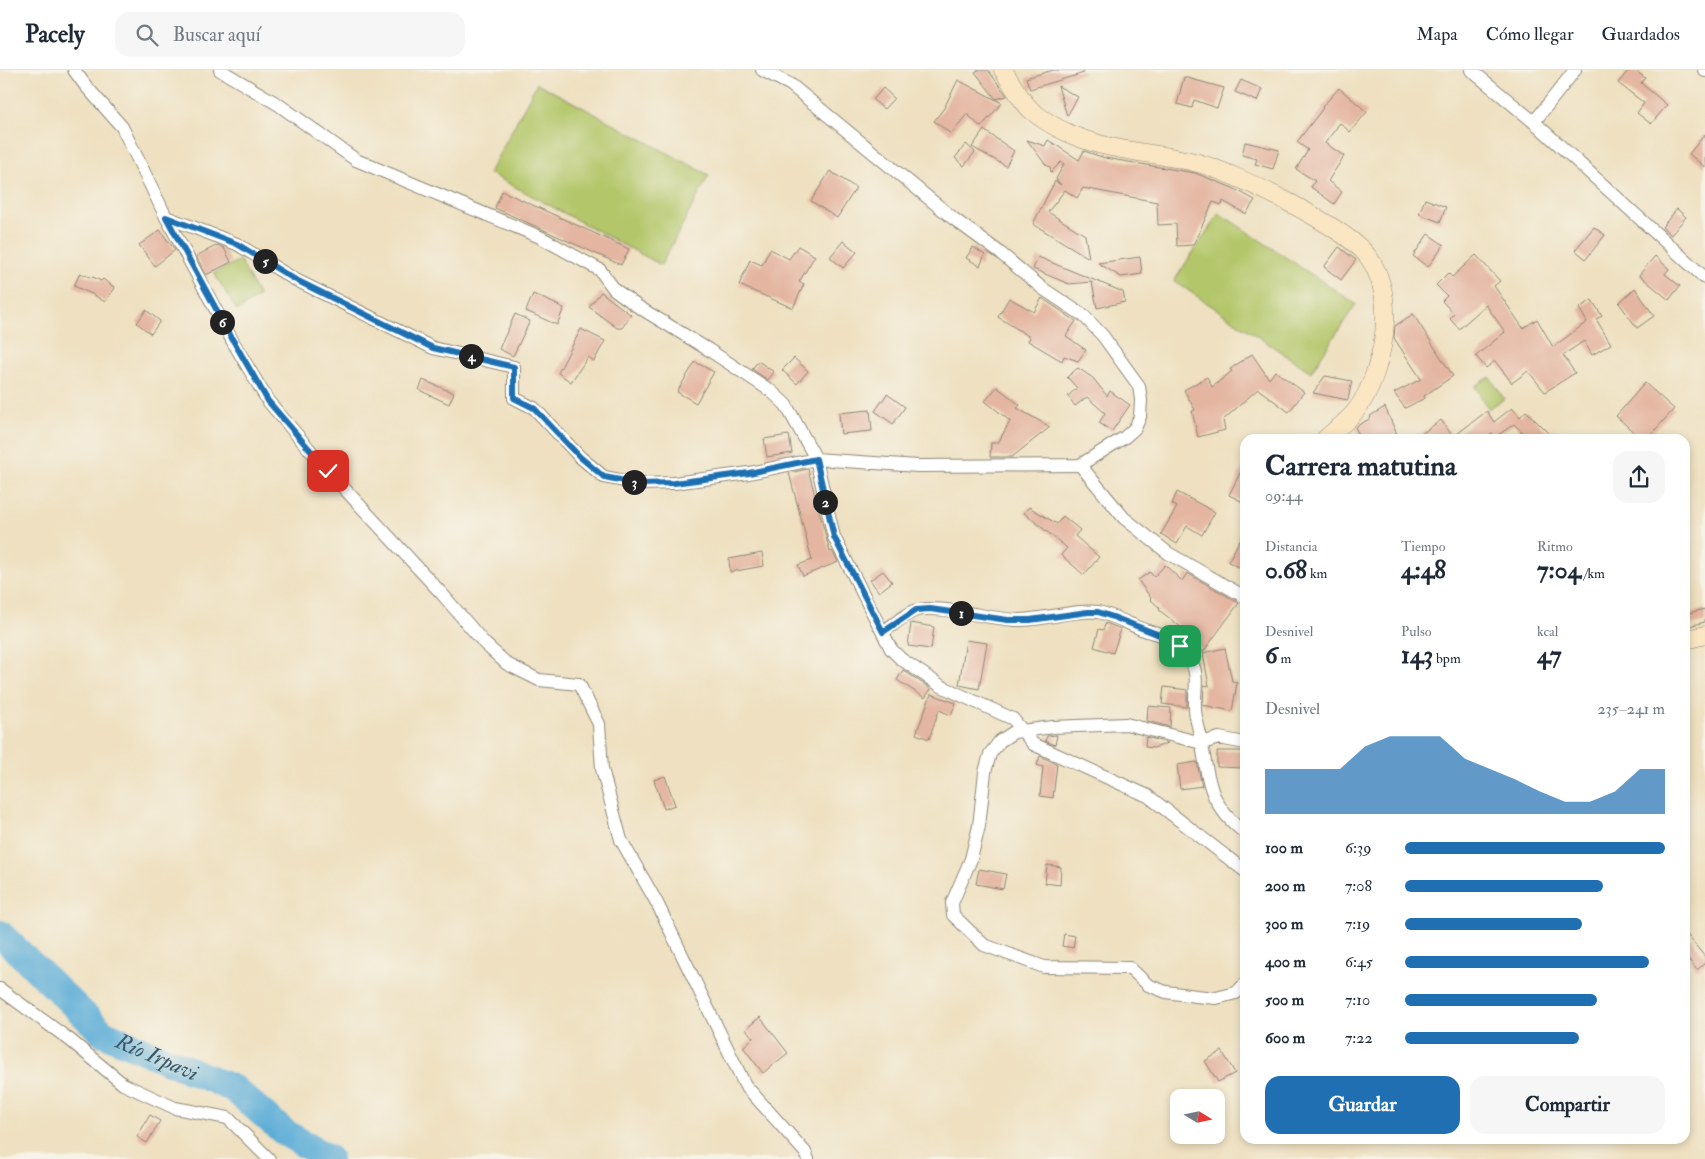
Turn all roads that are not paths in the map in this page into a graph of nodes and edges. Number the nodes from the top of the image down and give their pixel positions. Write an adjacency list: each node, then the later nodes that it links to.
1 (74, 70): 8 (street)
2 (220, 70): 11 (street)
3 (762, 70): 12 (street)
4 (1003, 70): 10 (main road)
5 (1471, 70): 7 (street)
6 (1575, 70): 7 (street)
7 (1534, 122): 9 (street)
8 (166, 217): 11 (street); 25 (street)
9 (1705, 278)
10 (1331, 434)
11 (816, 459): 12 (street); 14 (street)
12 (1080, 465): 13 (street)
13 (1240, 594)
14 (883, 632): 17 (street); 18 (street)
15 (1705, 635): 16 (main road)
16 (1690, 639)
17 (1023, 731): 18 (street); 21 (street); 23 (street)
18 (1202, 742): 19 (street); 20 (street)
19 (1240, 742)
20 (1240, 829)
21 (1240, 867)
22 (0, 989): 24 (street)
23 (1240, 989)
24 (269, 1159)
25 (808, 1159)

